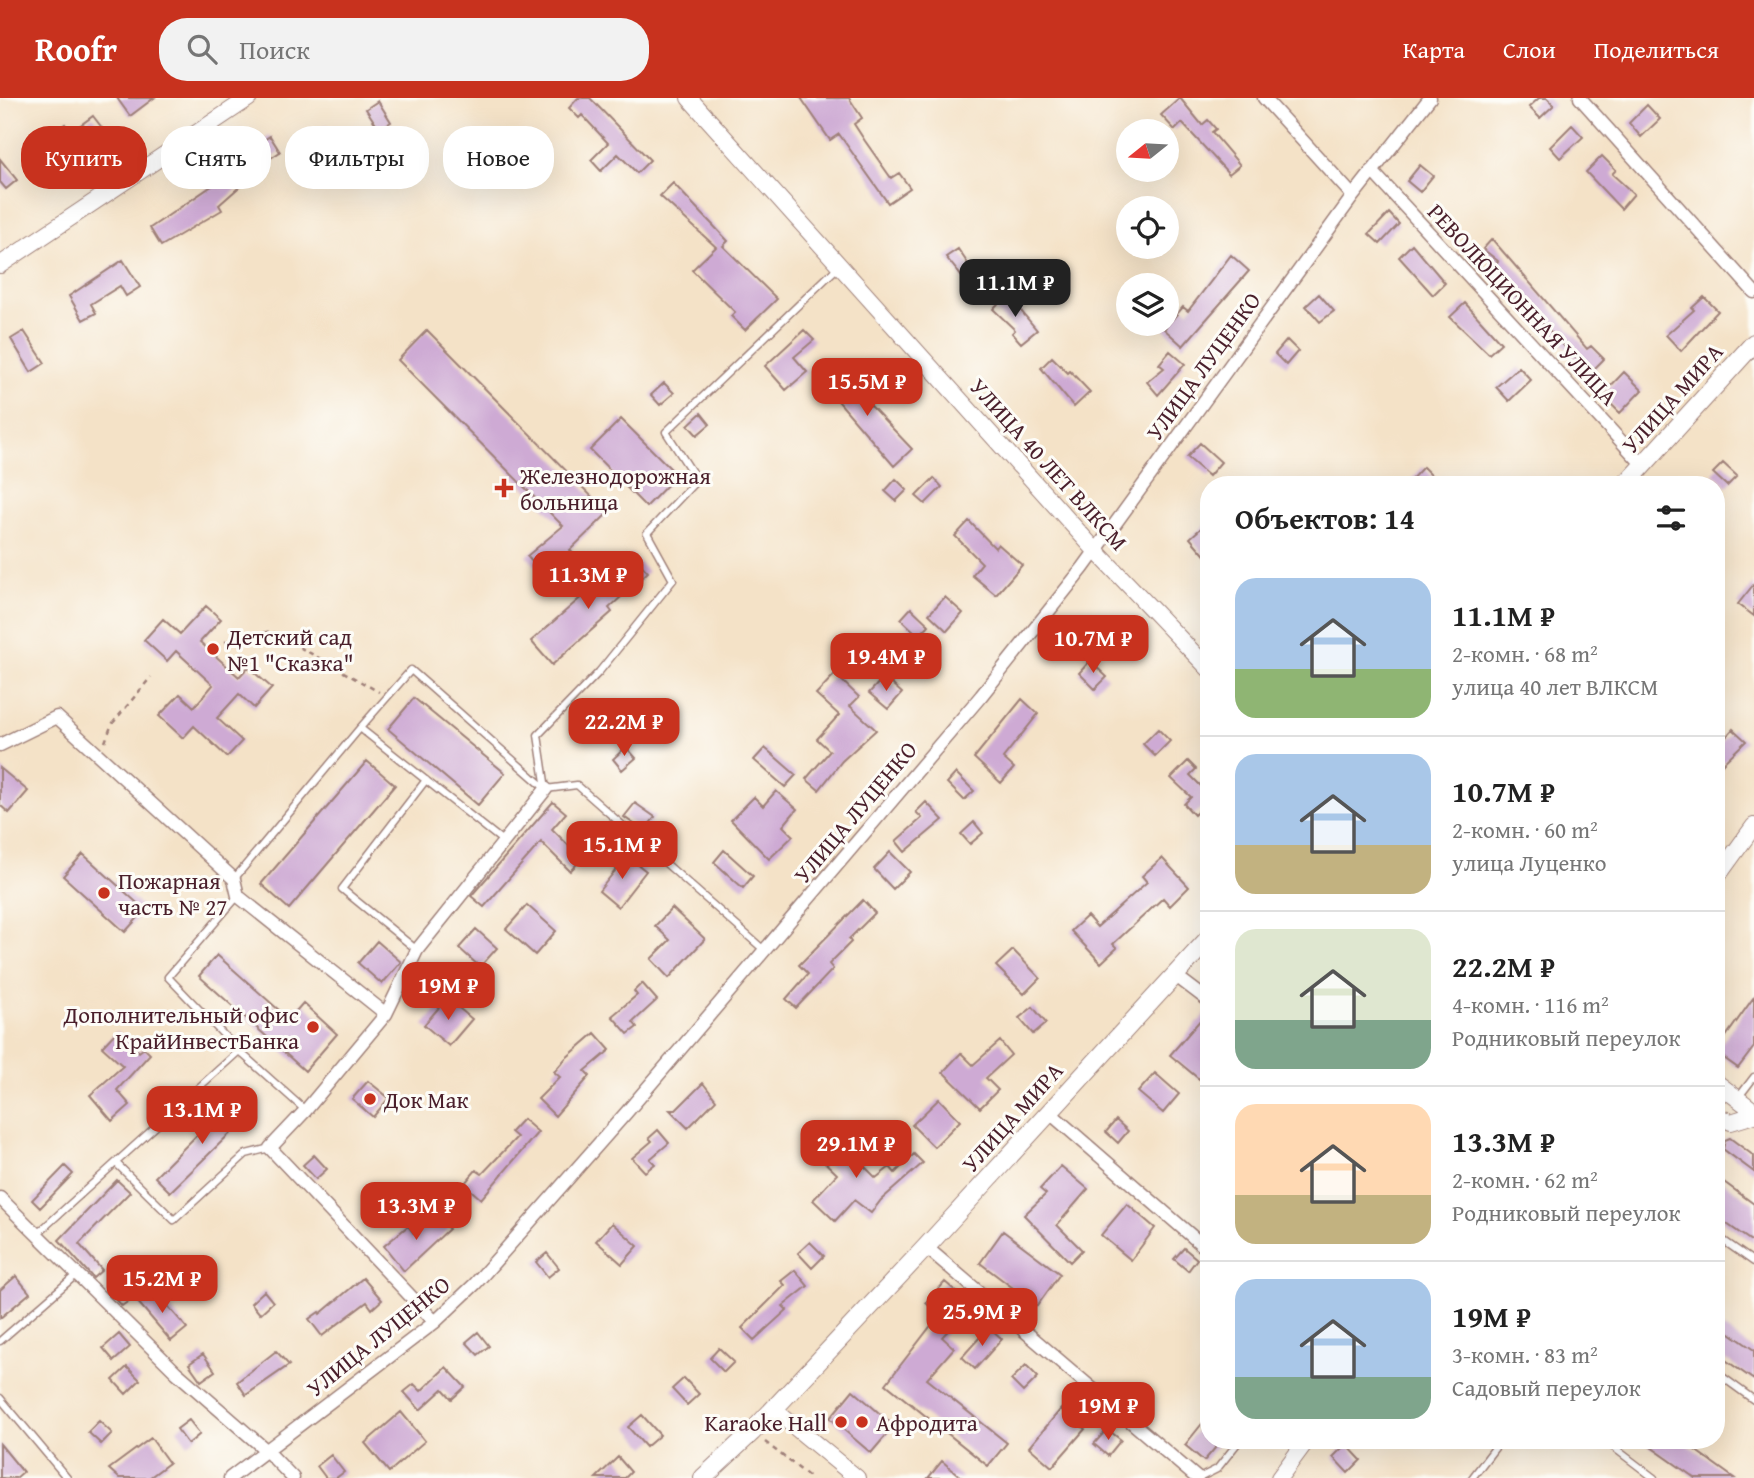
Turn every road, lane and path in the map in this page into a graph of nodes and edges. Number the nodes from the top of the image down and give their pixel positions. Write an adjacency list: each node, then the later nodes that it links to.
1 (249, 98): 8 (street)
2 (689, 98): 9 (street, УЛИЦА 40 ЛЕТ ВЛКСМ)
3 (1264, 98): 7 (street)
4 (1430, 98): 6 (street, УЛИЦА ЛУЦЕНКО)
5 (1580, 98): 10 (street)
6 (1372, 171): 7 (street, УЛИЦА ЛУЦЕНКО); 12 (street, РЕВОЛЮЦИОННАЯ УЛИЦА)
7 (1353, 196): 14 (street, УЛИЦА ЛУЦЕНКО)
8 (0, 265)
9 (840, 265): 14 (street, УЛИЦА 40 ЛЕТ ВЛКСМ); 23 (lane)
10 (1754, 292)
11 (1754, 344): 12 (main road, УЛИЦА МИРА)
12 (1643, 465): 13 (main road, УЛИЦА МИРА)
13 (1633, 476)
14 (1095, 550): 16 (street, УЛИЦА 40 ЛЕТ ВЛКСМ); 31 (street, УЛИЦА ЛУЦЕНКО)
15 (225, 642): 18 (path)
16 (1200, 660)
17 (151, 677): 21 (path)
18 (388, 697): 19 (lane); 23 (lane)
19 (360, 728): 22 (lane); 27 (lane)
20 (0, 745): 21 (street)
21 (101, 757): 27 (street)
22 (426, 780): 25 (lane); 30 (lane)
23 (546, 789): 25 (street); 31 (lane)
24 (1754, 826): 26 (street)
25 (505, 843): 30 (street)
26 (1725, 866)
27 (234, 880): 28 (street)
28 (238, 896): 34 (street); 35 (lane)
29 (1200, 948): 32 (main road, УЛИЦА МИРА)
30 (417, 950): 34 (street)
31 (764, 951): 52 (street, УЛИЦА ЛУЦЕНКО)
32 (1176, 976): 33 (street); 40 (main road, УЛИЦА МИРА)
33 (1200, 994)
34 (386, 1014): 39 (street)
35 (239, 1051): 39 (lane); 44 (lane)
36 (1754, 1077): 38 (lane)
37 (1725, 1090): 38 (street)
38 (1737, 1100): 41 (street)
39 (306, 1110): 43 (street)
40 (1049, 1112): 48 (street); 49 (main road, УЛИЦА МИРА)
41 (1754, 1113): 42 (street)
42 (1725, 1122)
43 (270, 1148): 44 (lane); 52 (street)
44 (116, 1163): 46 (lane)
45 (0, 1198): 46 (street)
46 (37, 1234): 51 (street)
47 (1725, 1242): 50 (lane)
48 (1200, 1243)
49 (926, 1247): 57 (main road, УЛИЦА МИРА); 70 (street)
50 (1754, 1262)
51 (76, 1275): 53 (lane); 63 (street)
52 (435, 1322): 63 (street, УЛИЦА ЛУЦЕНКО)
53 (0, 1341)
54 (1725, 1379): 56 (lane)
55 (0, 1398): 64 (lane)
56 (1754, 1400)
57 (773, 1409): 58 (main road, УЛИЦА МИРА); 69 (street)
58 (752, 1432): 67 (main road, УЛИЦА МИРА); 68 (path)
59 (1233, 1449): 70 (lane)
60 (1300, 1449): 71 (street)
61 (1494, 1449): 72 (lane)
62 (1616, 1449): 73 (lane)
63 (267, 1451): 65 (street, УЛИЦА ЛУЦЕНКО); 66 (street)
64 (67, 1478)
65 (230, 1478)
66 (293, 1478)
67 (703, 1478)
68 (811, 1478)
69 (857, 1478)
70 (1198, 1478)
71 (1279, 1478)
72 (1472, 1478)
73 (1654, 1478)

